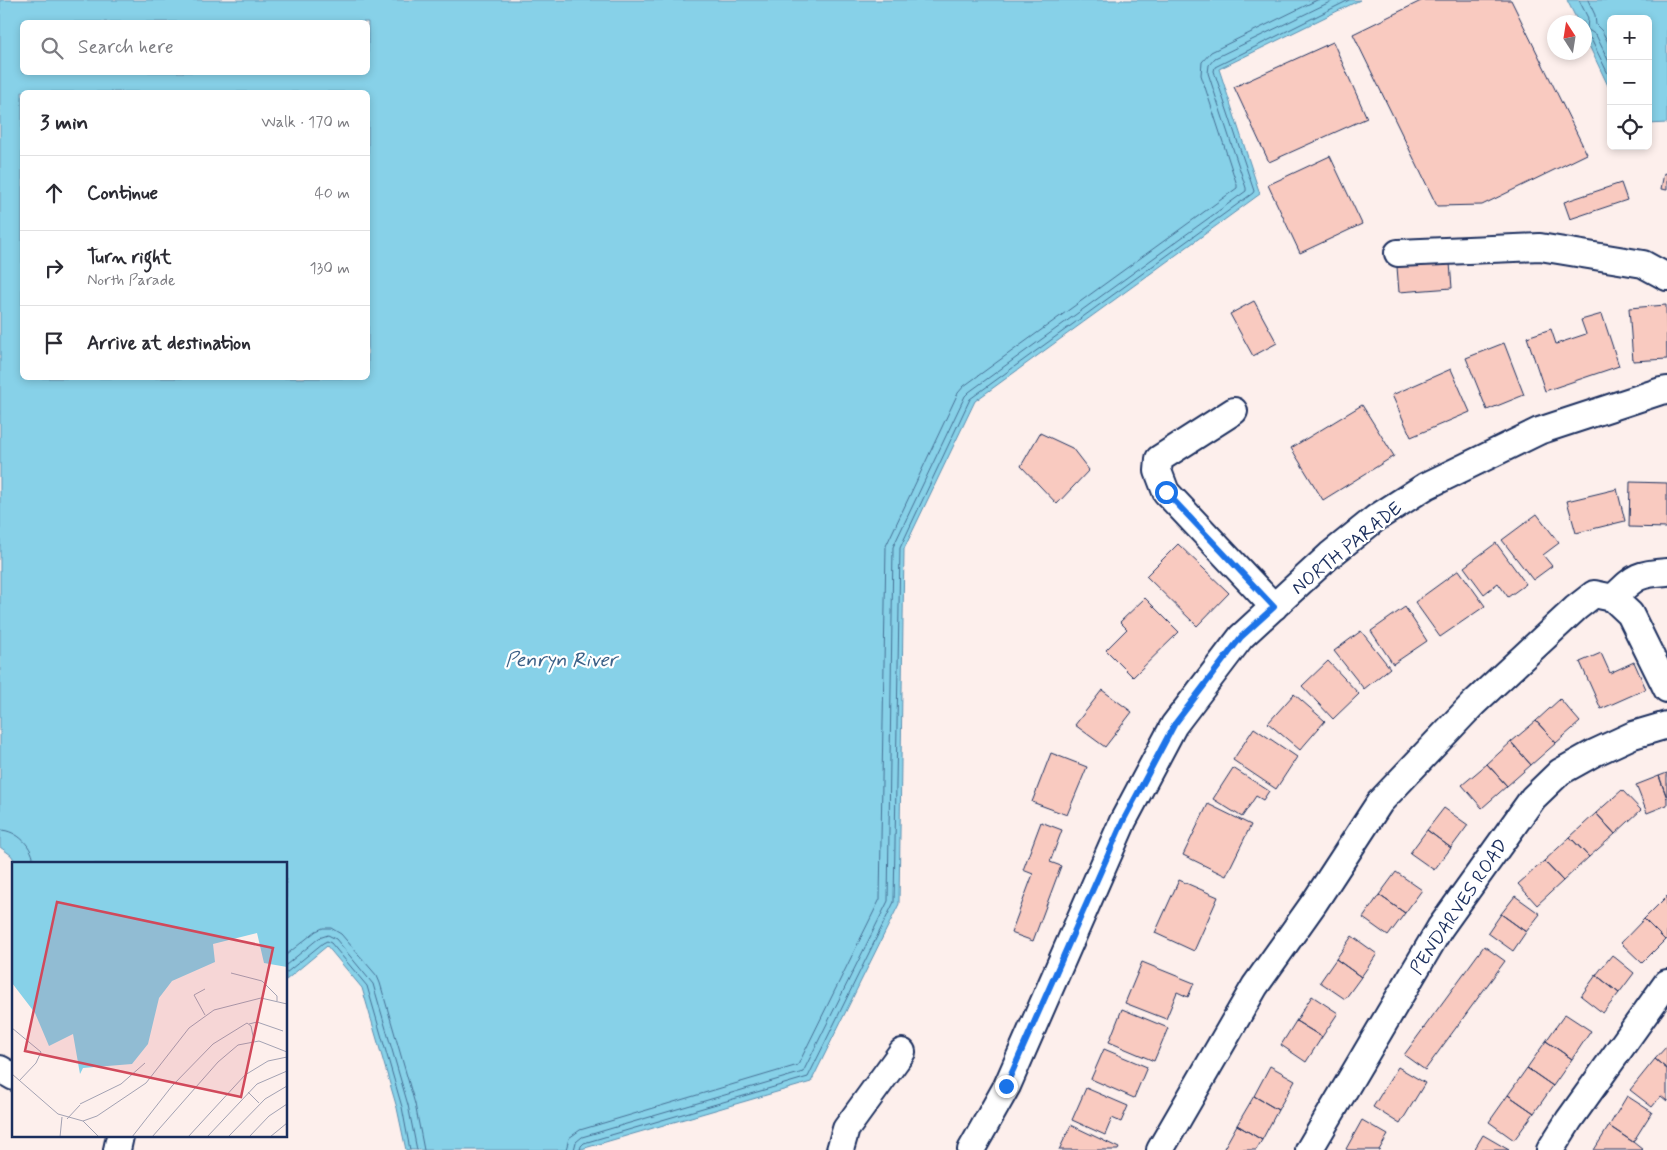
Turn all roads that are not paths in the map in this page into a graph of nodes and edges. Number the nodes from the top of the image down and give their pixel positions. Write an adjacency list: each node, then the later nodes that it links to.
1 (1398, 253): 2 (street)
2 (1667, 278)
3 (1667, 390): 7 (street, NORTH PARADE)
4 (1234, 411): 7 (street)
5 (1667, 572): 6 (street)
6 (1613, 598): 8 (street); 16 (street)
7 (1274, 607): 15 (street, NORTH PARADE)
8 (1667, 689)
9 (1667, 725): 17 (street, PENDARVES ROAD)
10 (1667, 984): 18 (street)
11 (902, 1052): 14 (street)
12 (0, 1069): 13 (street)
13 (12, 1075)
14 (840, 1150)
15 (971, 1150)
16 (1160, 1150)
17 (1309, 1150)
18 (1550, 1150)

